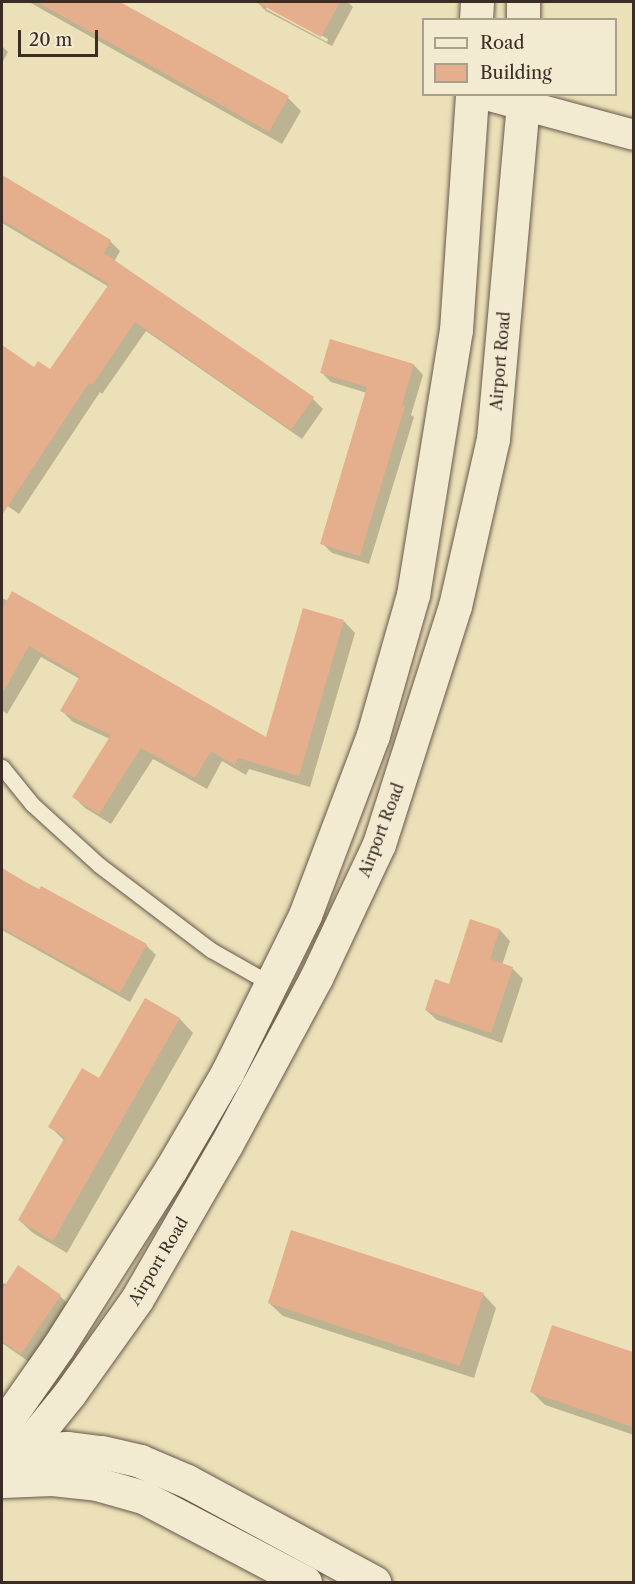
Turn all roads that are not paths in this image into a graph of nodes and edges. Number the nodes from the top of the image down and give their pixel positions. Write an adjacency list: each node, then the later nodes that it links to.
1 (477, 2): 3 (main road)
2 (523, 2): 4 (main road)
3 (476, 18)
4 (523, 18)
5 (472, 96): 9 (main road, Airport Road)
6 (499, 96): 7 (street)
7 (524, 99): 8 (street); 10 (main road, Airport Road)
8 (633, 135)
9 (413, 595): 10 (main road); 12 (main road, Airport Road)
10 (455, 606): 13 (main road, Airport Road)
11 (2, 767): 12 (lane)
12 (271, 984): 13 (main road, Airport Road)
13 (9, 1443): 14 (main road, Airport Road); 16 (main road)
14 (2, 1479): 15 (main road)
15 (305, 1582)
16 (374, 1582)

